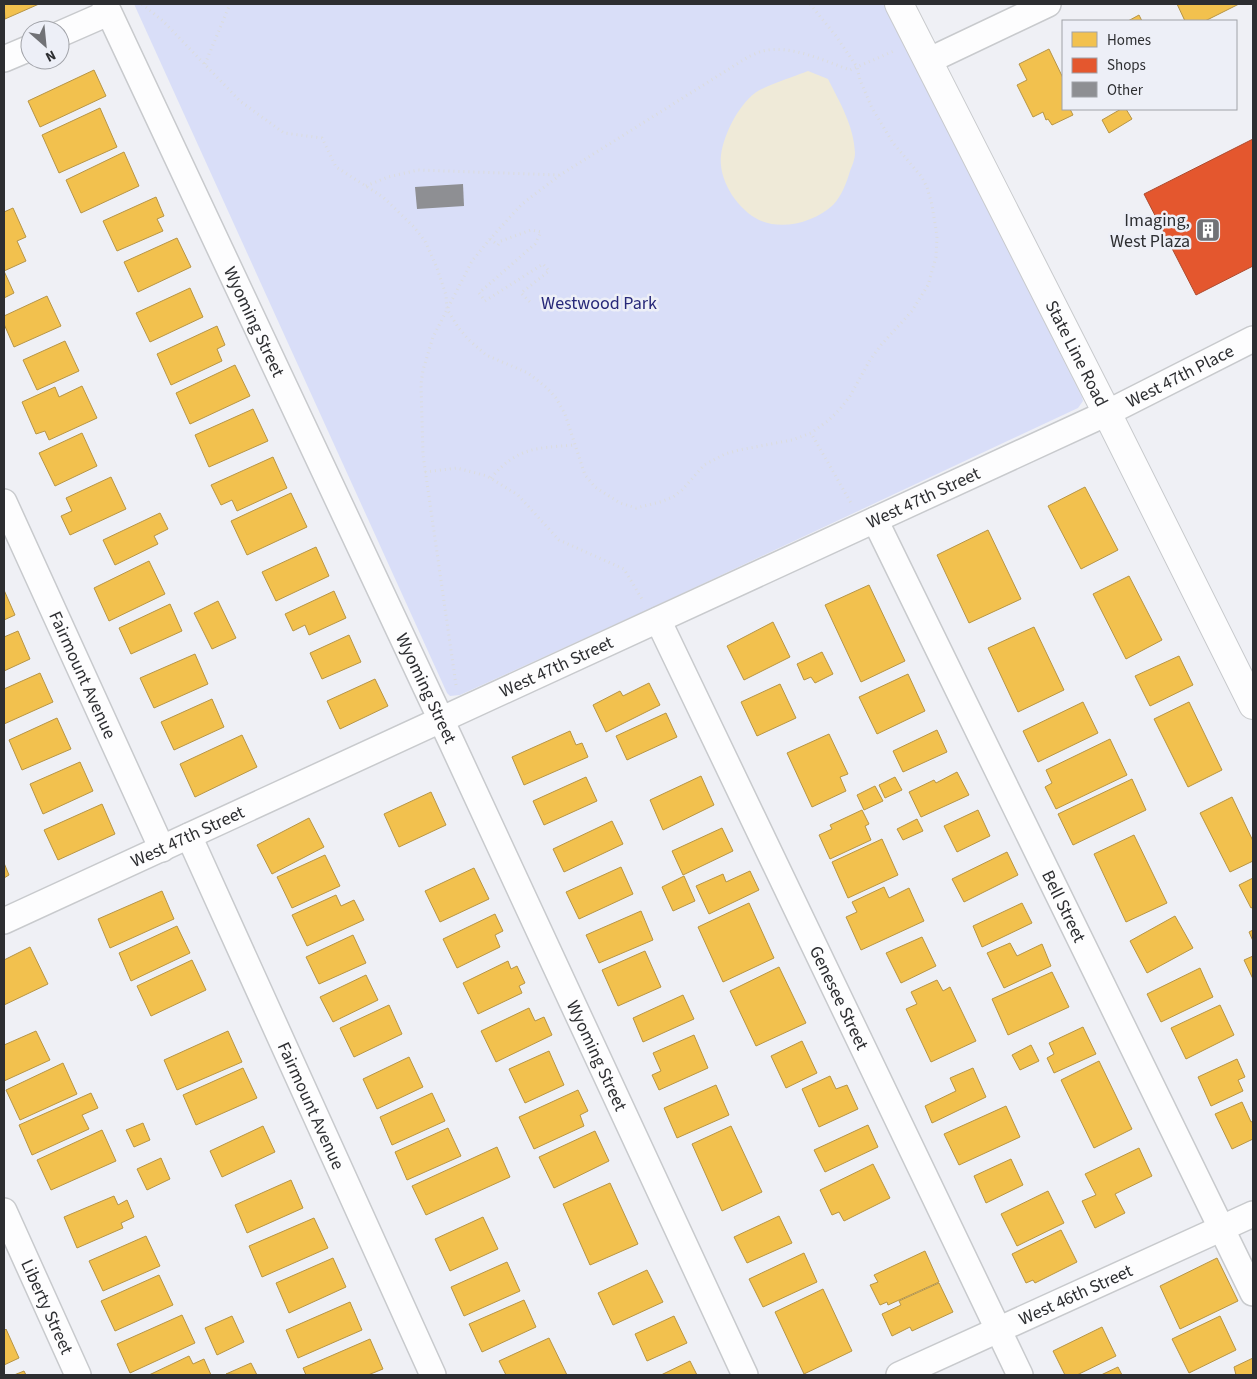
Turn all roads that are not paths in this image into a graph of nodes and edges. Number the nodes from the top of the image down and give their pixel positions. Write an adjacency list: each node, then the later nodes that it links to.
1 (899, 4): 7 (street, State Line Road)
2 (1048, 4): 7 (street)
3 (106, 8): 4 (street); 14 (street, Wyoming Street)
4 (70, 28)
5 (20, 53): 6 (street)
6 (4, 60)
7 (928, 61): 9 (street, State Line Road)
8 (1253, 339): 9 (street, West 47th Place)
9 (1107, 413): 11 (street, West 47th Street); 13 (street, State Line Road)
10 (4, 502): 16 (street, Fairmount Avenue)
11 (875, 520): 12 (street, West 47th Street); 20 (street, Bell Street)
12 (651, 611): 14 (street, West 47th Street); 22 (street, Genesee Street)
13 (1253, 705)
14 (442, 721): 15 (street, West 47th Street); 25 (street, Wyoming Street)
15 (189, 836): 16 (street, West 47th Street); 24 (street, Fairmount Avenue)
16 (162, 849): 17 (street, West 47th Street)
17 (4, 921)
18 (4, 1211): 23 (street, Liberty Street)
19 (1253, 1214): 20 (street, West 46th Street)
20 (1222, 1229): 21 (street, Bell Street); 22 (street, West 46th Street)
21 (1253, 1293)
22 (998, 1330): 26 (street, West 46th Street); 27 (street, Genesee Street)
23 (78, 1375)
24 (433, 1375)
25 (745, 1375)
26 (899, 1375)
27 (1020, 1375)

